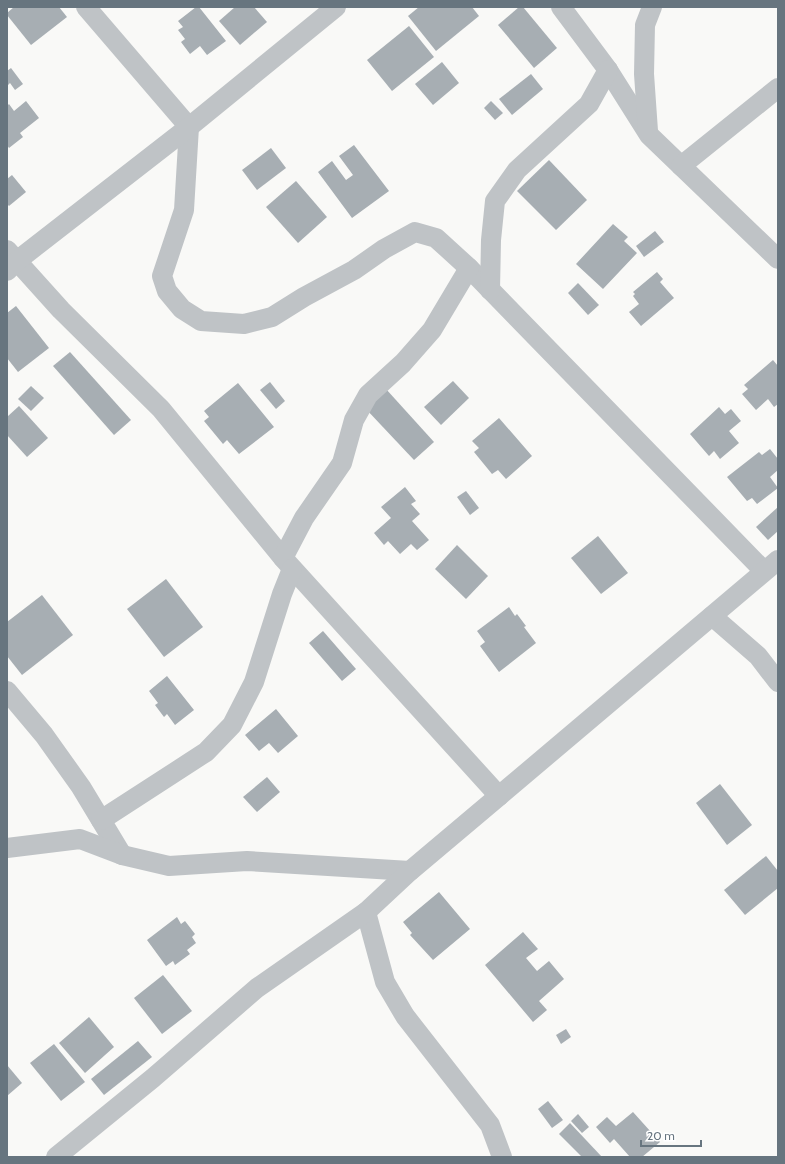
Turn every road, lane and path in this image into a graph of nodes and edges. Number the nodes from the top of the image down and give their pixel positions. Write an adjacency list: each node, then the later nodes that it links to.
1 (86, 7): 7 (street)
2 (336, 7): 7 (street)
3 (561, 7): 5 (street)
4 (652, 7): 8 (street)
5 (608, 70): 8 (street); 13 (street)
6 (778, 88): 9 (street)
7 (189, 127): 11 (street); 12 (street)
8 (649, 135): 9 (street)
9 (681, 166): 10 (street)
10 (778, 259)
11 (11, 260): 14 (street)
12 (469, 268): 13 (street); 14 (street)
13 (490, 290): 15 (street)
14 (287, 564): 19 (street); 20 (street)
15 (771, 566): 16 (street)
16 (712, 616): 17 (street); 19 (street)
17 (778, 682)
18 (7, 691): 20 (street)
19 (498, 796): 23 (street)
20 (100, 820): 22 (street)
21 (7, 848): 22 (street)
22 (122, 855): 23 (street)
23 (410, 872): 24 (street)
24 (366, 912): 25 (street); 26 (street)
25 (56, 1157)
26 (502, 1157)

